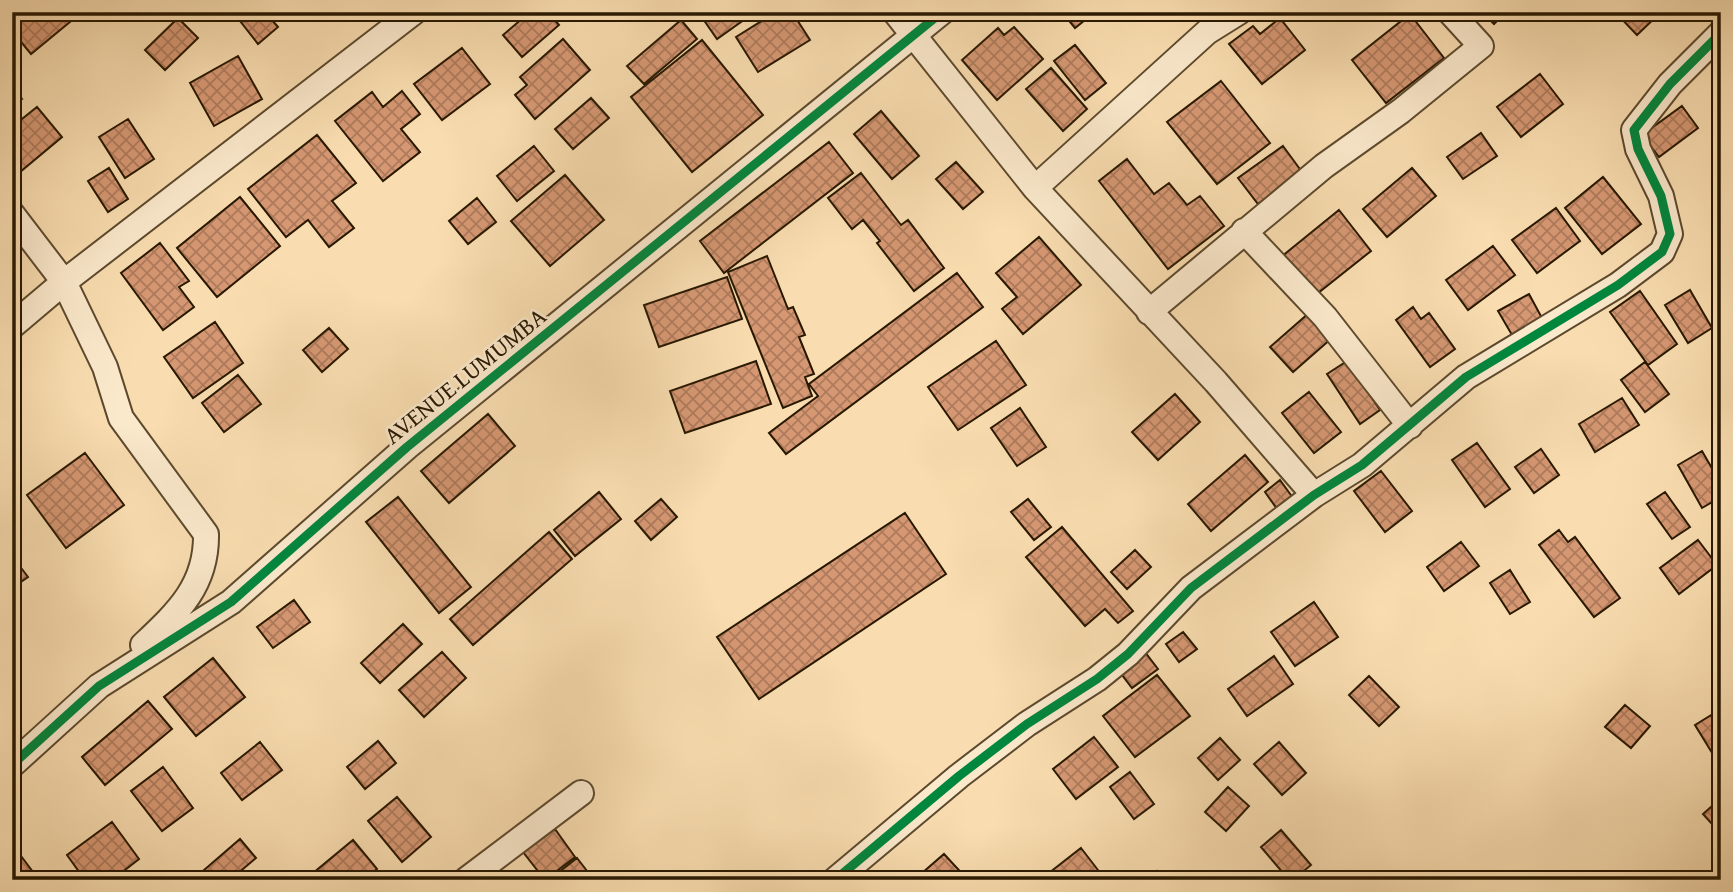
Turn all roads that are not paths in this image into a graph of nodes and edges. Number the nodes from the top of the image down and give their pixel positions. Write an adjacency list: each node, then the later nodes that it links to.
1 (414, 12): 11 (street)
2 (895, 12): 7 (street)
3 (942, 12): 7 (street, AVENUE LUMUMBA)
4 (1239, 12): 8 (street)
5 (1450, 12): 10 (street)
6 (1721, 33): 14 (street)
7 (915, 34): 8 (street); 16 (street, AVENUE LUMUMBA)
8 (1035, 188): 12 (street)
9 (12, 214): 11 (street)
10 (1244, 231): 12 (street); 14 (street)
11 (64, 282): 13 (street); 16 (street)
12 (1149, 312): 15 (street)
13 (12, 326)
14 (1410, 426): 15 (street)
15 (1314, 495): 20 (street)
16 (99, 686): 17 (street, AVENUE LUMUMBA)
17 (12, 765)
18 (582, 793): 19 (street)
19 (467, 880)
20 (835, 880)

